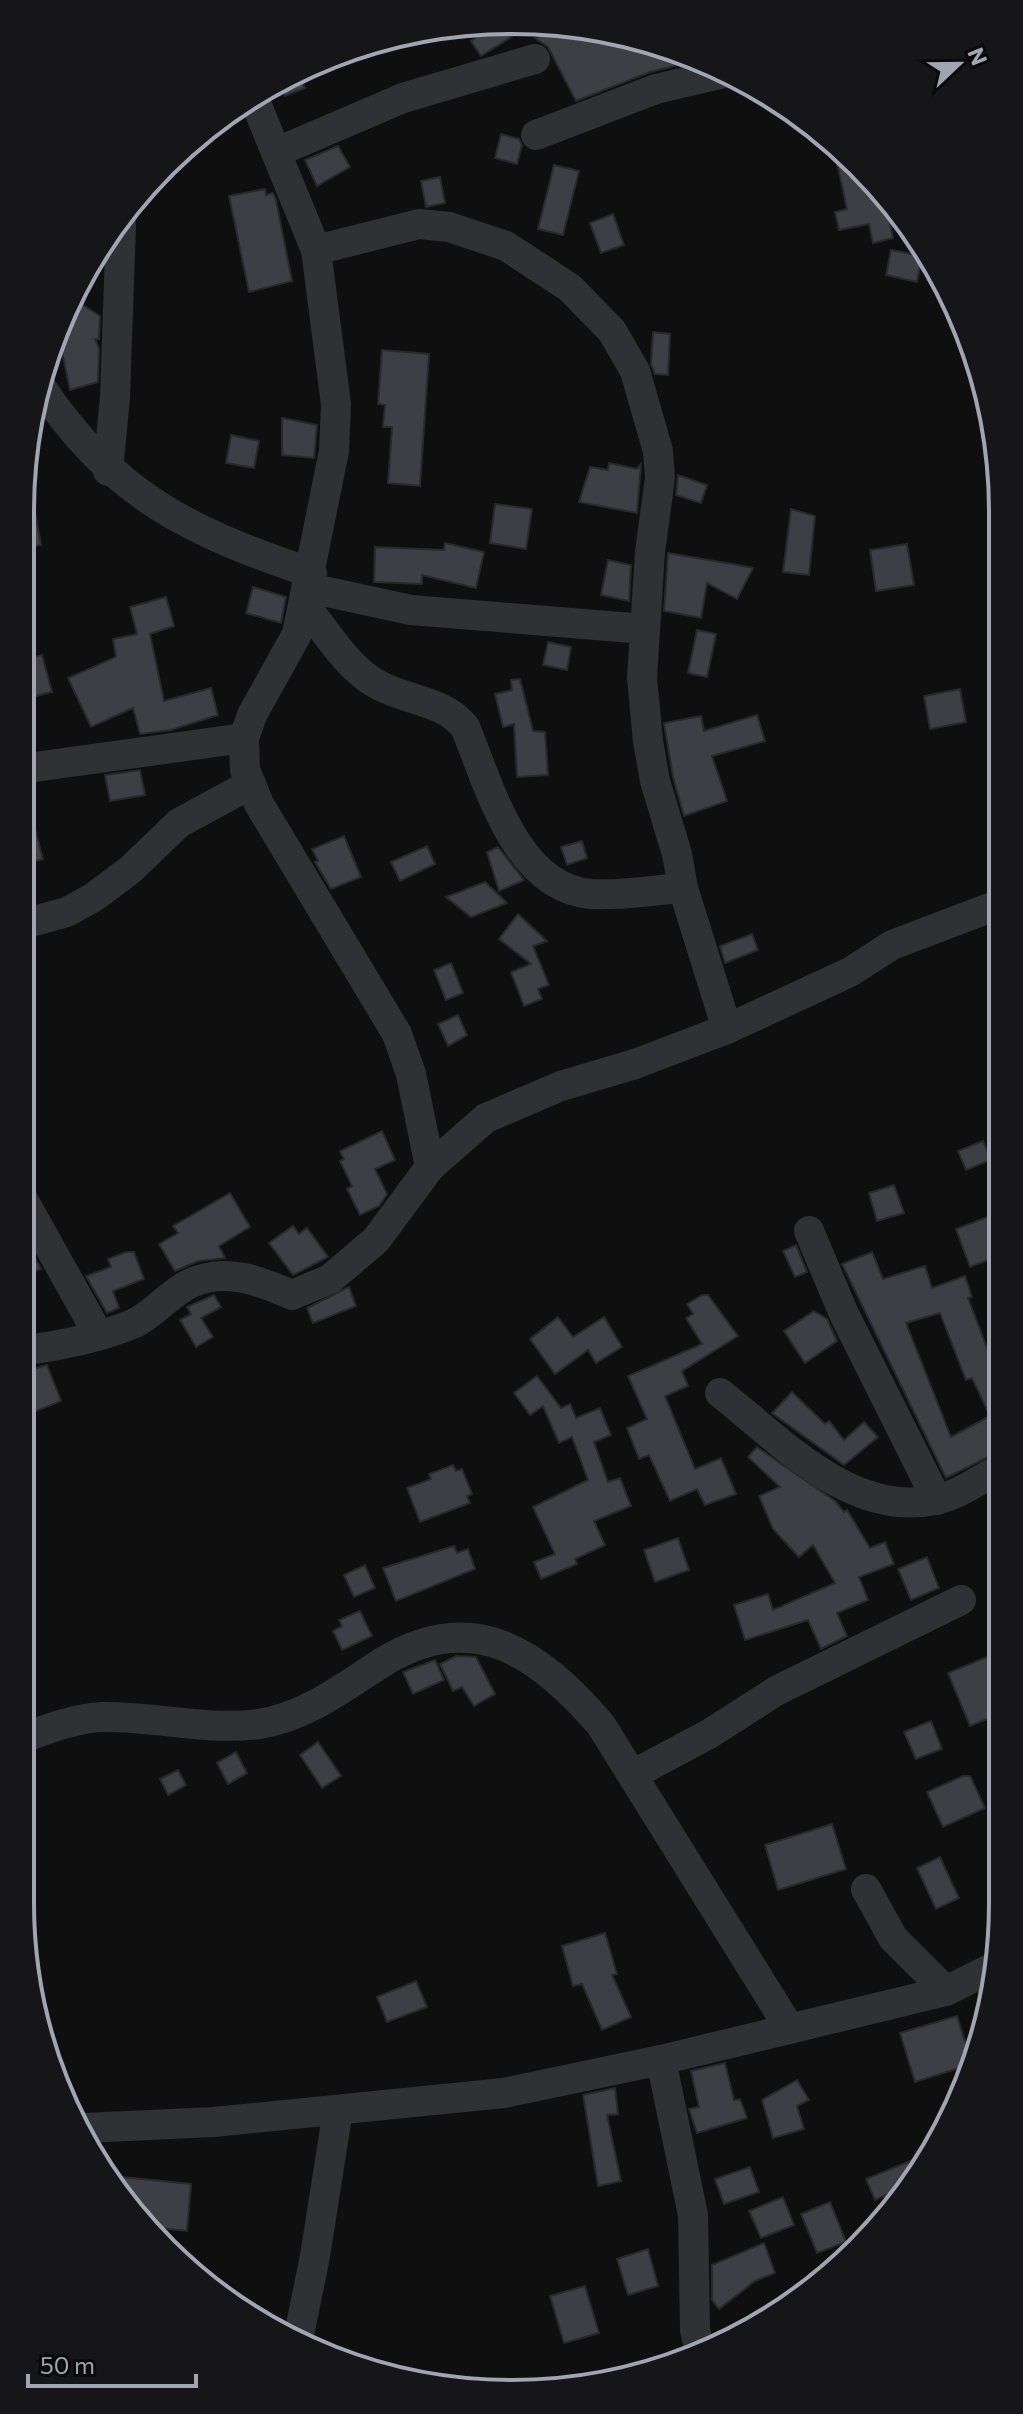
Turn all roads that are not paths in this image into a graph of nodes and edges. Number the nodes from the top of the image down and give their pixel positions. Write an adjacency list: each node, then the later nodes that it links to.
1 (535, 59): 5 (street)
2 (709, 77): 4 (street)
3 (258, 107): 5 (street)
4 (536, 135)
5 (277, 152): 7 (street)
6 (121, 237): 9 (street)
7 (316, 250): 10 (street); 11 (street)
8 (48, 396): 9 (street)
9 (108, 471): 10 (street)
10 (308, 588): 11 (street); 12 (street); 15 (street)
11 (645, 629): 15 (street)
12 (244, 738): 13 (street); 14 (street)
13 (34, 763)
14 (251, 784): 17 (street); 19 (street)
15 (683, 888): 18 (street)
16 (989, 908): 18 (street)
17 (34, 921)
18 (727, 1029): 19 (street)
19 (430, 1167): 22 (street)
20 (34, 1223): 22 (street)
21 (809, 1231): 26 (street)
22 (98, 1334): 23 (street)
23 (34, 1350)
24 (720, 1393): 26 (street)
25 (989, 1474): 26 (street)
26 (937, 1500)
27 (961, 1600): 29 (street)
28 (34, 1735): 29 (street)
29 (634, 1774): 33 (street)
30 (866, 1889): 32 (street)
31 (984, 1972): 32 (street)
32 (946, 1991): 33 (street)
33 (790, 2029): 34 (street)
34 (661, 2060): 35 (street); 38 (street)
35 (338, 2110): 36 (street); 37 (street)
36 (91, 2128)
37 (300, 2331)
38 (698, 2342)

